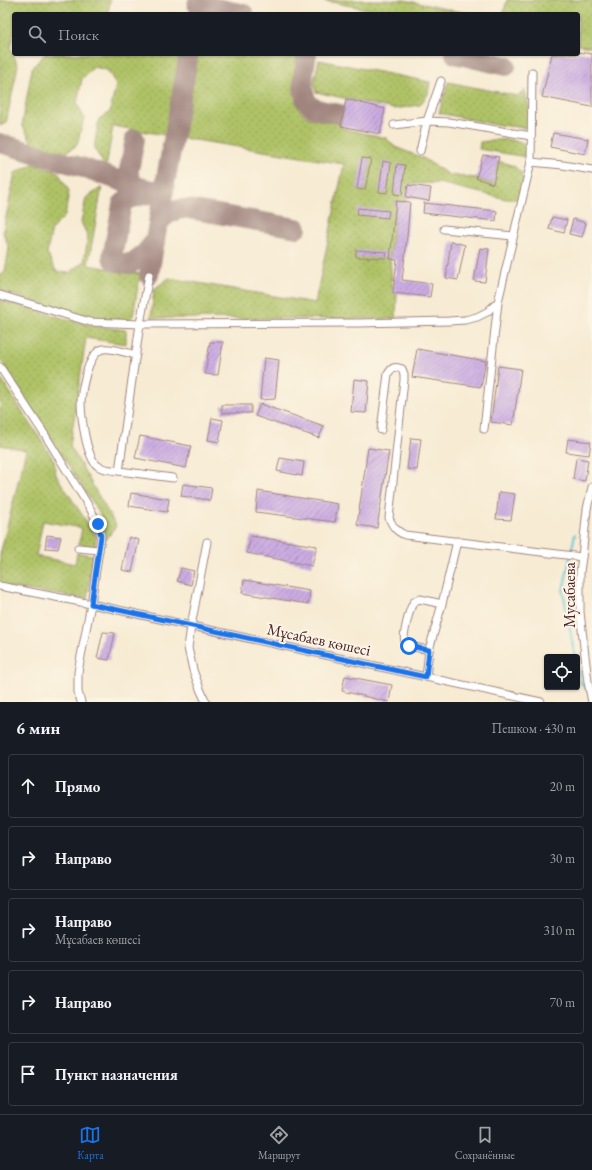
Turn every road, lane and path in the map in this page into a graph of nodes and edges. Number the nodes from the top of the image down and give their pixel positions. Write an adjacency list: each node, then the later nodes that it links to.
1 (532, 72): 5 (street)
2 (441, 81): 3 (street)
3 (427, 121): 4 (street); 5 (street); 6 (street)
4 (394, 125)
5 (532, 136): 7 (street)
6 (420, 151)
7 (531, 162): 8 (street); 10 (street)
8 (592, 170)
9 (444, 229): 10 (street)
10 (513, 236): 13 (street)
11 (149, 275): 14 (street)
12 (0, 295): 14 (street)
13 (498, 302): 14 (street); 17 (street)
14 (140, 324): 15 (street)
15 (136, 355): 19 (street); 19 (street)
16 (0, 367): 26 (street)
17 (484, 429)
18 (381, 430): 23 (street)
19 (119, 471): 20 (street)
20 (173, 478)
21 (592, 487): 22 (street, Мусабаева)
22 (588, 539): 27 (street, Мусабаева)
23 (457, 541): 27 (street); 30 (street)
24 (207, 542): 31 (street)
25 (78, 548): 26 (street)
26 (98, 550): 29 (street)
27 (582, 557): 37 (street, Мусабаева)
28 (0, 586): 29 (street, Мұсабаев көшесі)
29 (91, 604): 31 (street, Мұсабаев көшесі); 34 (street)
30 (442, 604): 32 (street); 32 (street)
31 (191, 626): 33 (street, Мұсабаев көшесі); 35 (street)
32 (429, 650): 33 (street)
33 (426, 677): 36 (street, Мұсабаев көшесі)
34 (81, 702)
35 (206, 702)
36 (539, 702)
37 (592, 702)

